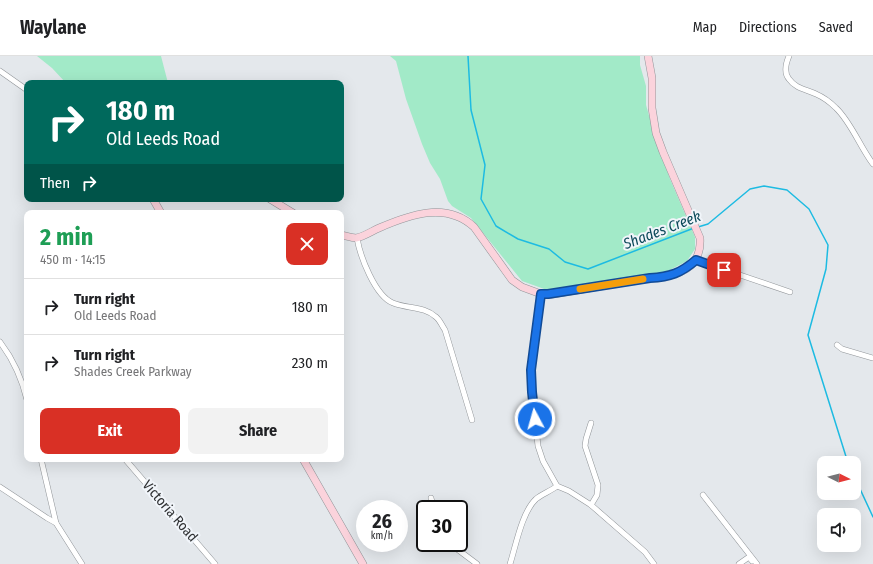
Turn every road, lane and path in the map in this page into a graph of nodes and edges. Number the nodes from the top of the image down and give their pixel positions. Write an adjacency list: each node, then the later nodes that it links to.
1 (648, 56): 10 (main road)
2 (789, 56): 5 (street)
3 (0, 71): 4 (street)
4 (24, 88)
5 (873, 164)
6 (275, 202): 7 (main road)
7 (288, 210)
8 (344, 236): 9 (main road)
9 (357, 238): 12 (main road); 17 (street)
10 (696, 260): 11 (street); 12 (main road)
11 (790, 292)
12 (541, 294): 22 (street)
13 (0, 342): 16 (street)
14 (837, 345): 15 (street)
15 (873, 358)
16 (24, 388)
17 (472, 420)
18 (592, 422): 25 (street)
19 (42, 462): 26 (street)
20 (128, 462): 29 (street, Victoria Road)
21 (305, 462): 30 (main road)
22 (557, 486): 25 (street); 32 (street)
23 (0, 487): 26 (street)
24 (703, 495): 35 (street)
25 (591, 505): 33 (street)
26 (56, 523): 28 (street)
27 (461, 552): 31 (street)
28 (82, 564)
29 (215, 564)
30 (363, 564)
31 (477, 564)
32 (510, 564)
33 (654, 564)
34 (739, 564): 35 (street)
35 (756, 564)

